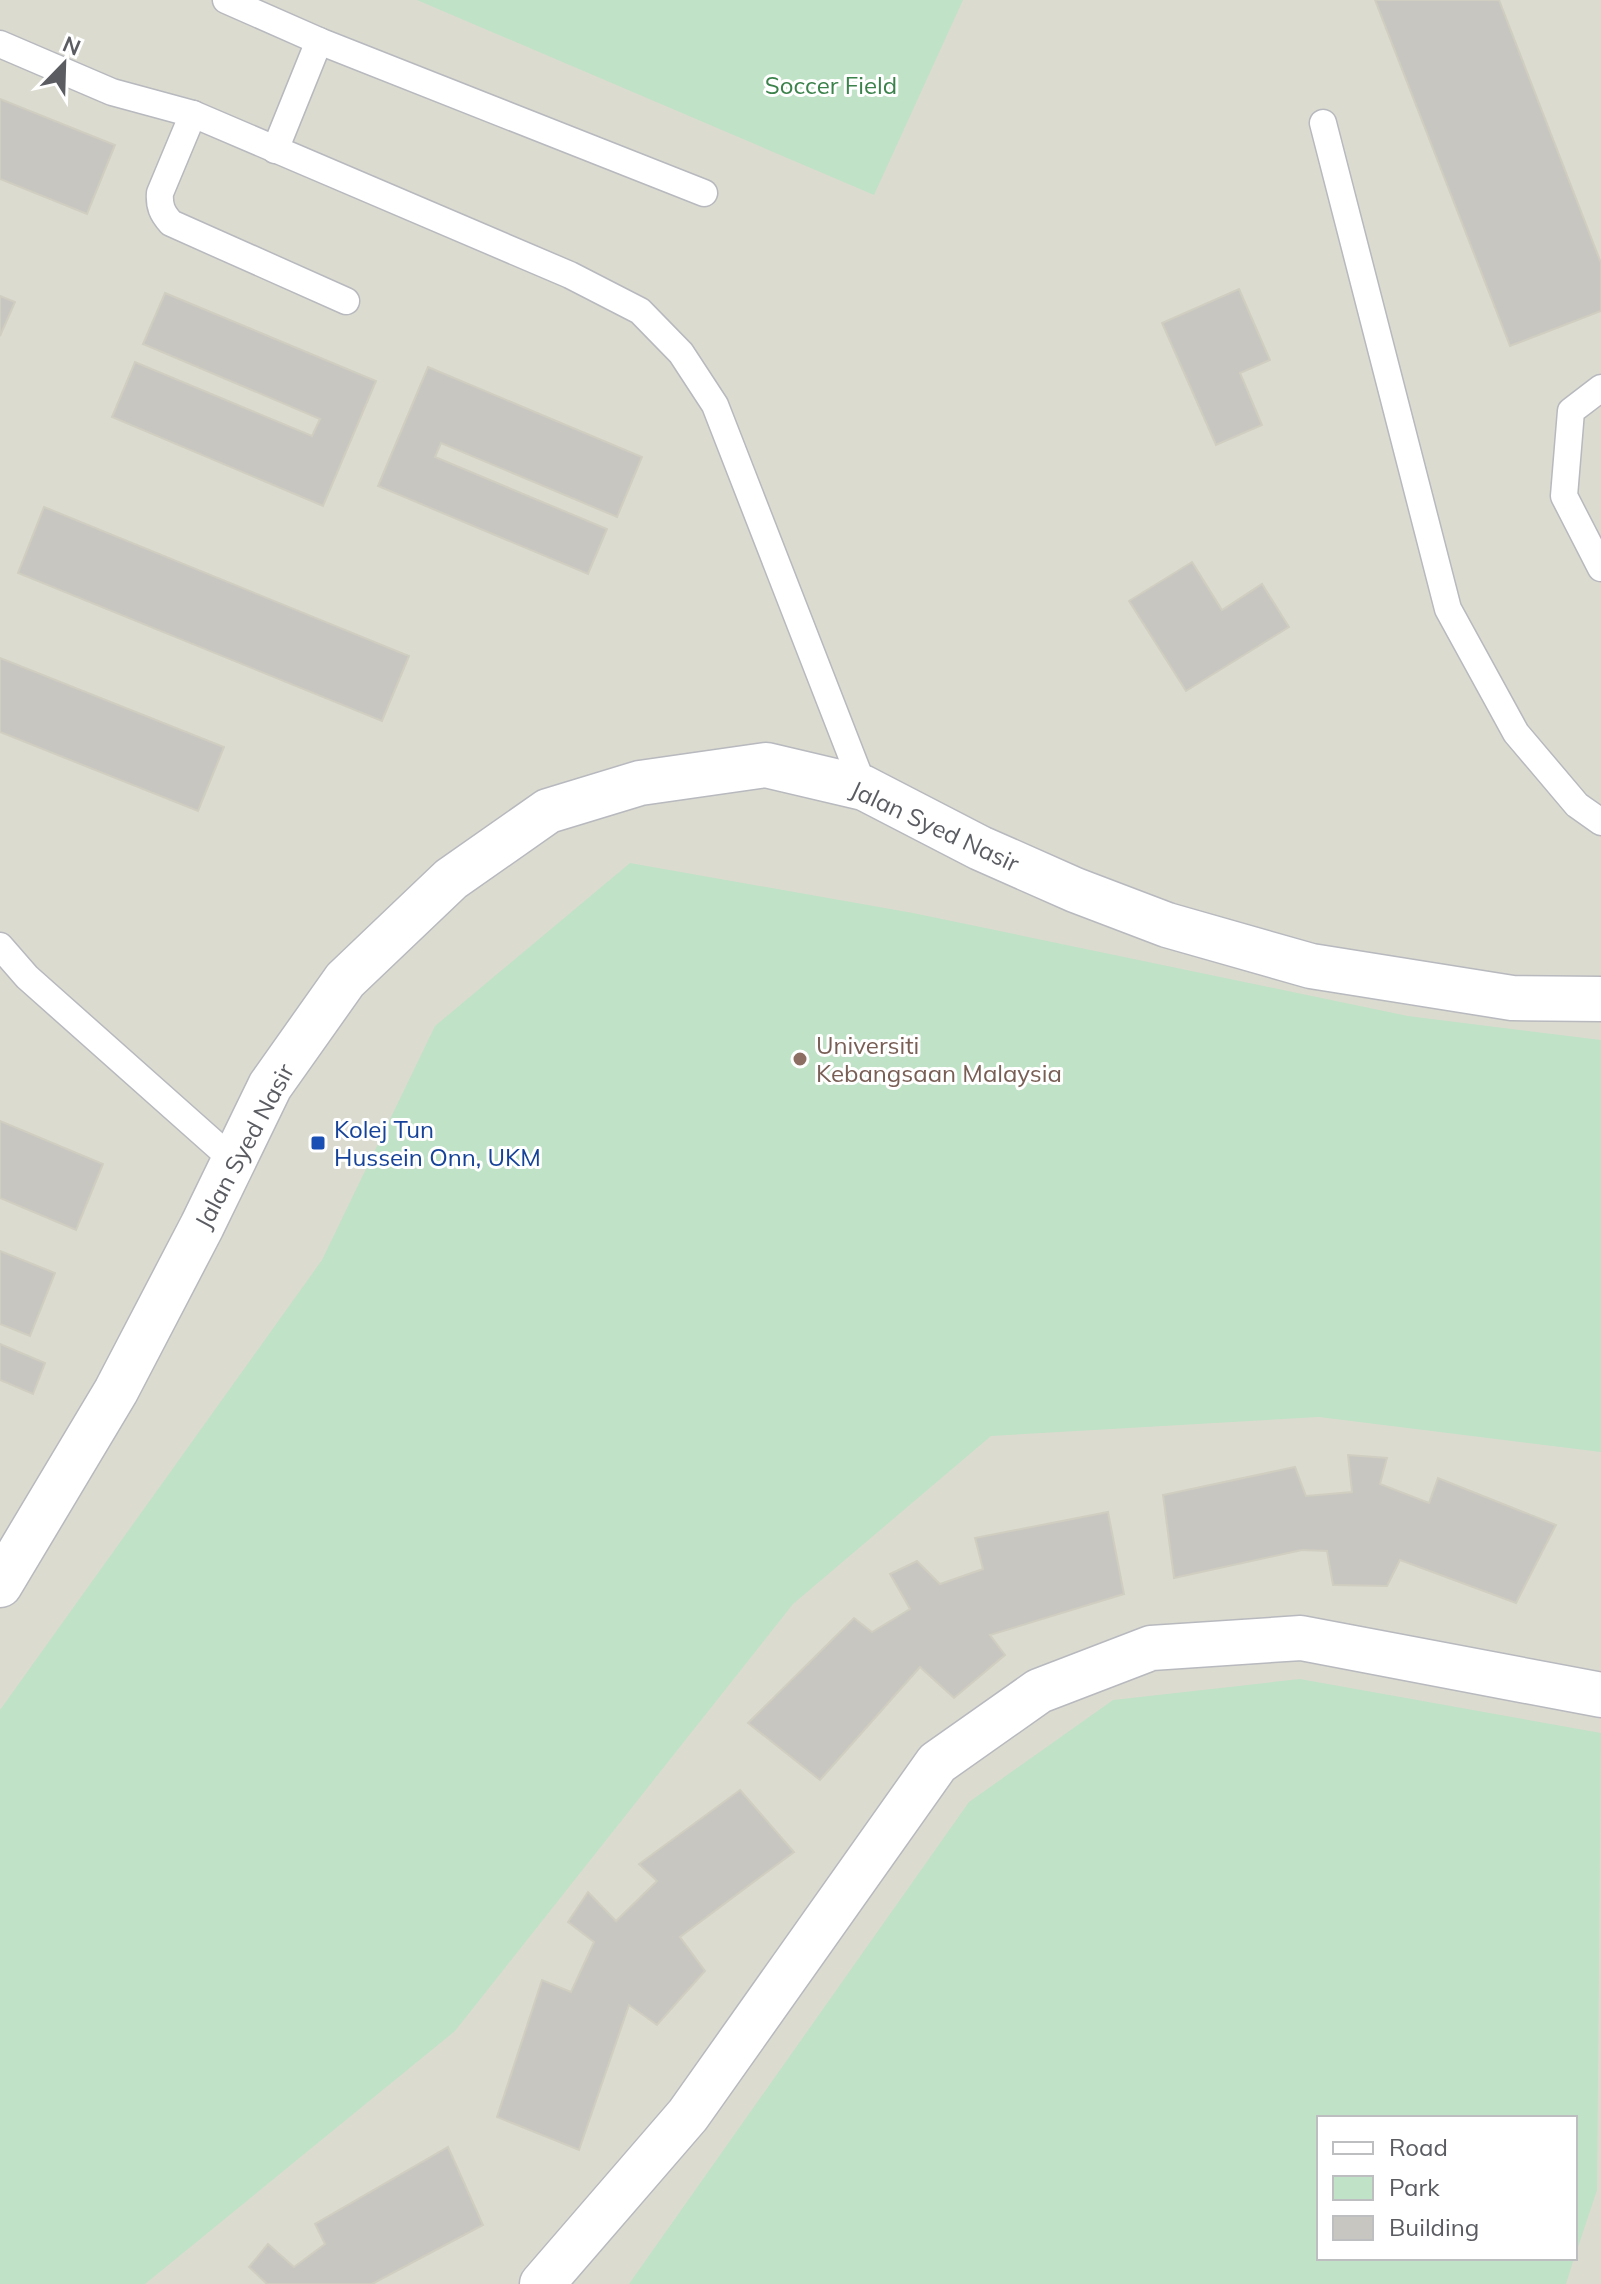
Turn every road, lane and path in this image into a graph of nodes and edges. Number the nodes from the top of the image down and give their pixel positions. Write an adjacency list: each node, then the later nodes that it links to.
1 (226, 0): 2 (lane)
2 (319, 41): 6 (lane); 7 (lane)
3 (0, 44): 4 (lane)
4 (193, 114): 6 (lane); 8 (lane)
5 (1323, 123): 12 (lane)
6 (275, 150): 11 (lane)
7 (704, 193)
8 (346, 301)
9 (1601, 388): 10 (lane)
10 (1601, 568)
11 (864, 788): 14 (street, Jalan Syed Nasir); 15 (street, Jalan Syed Nasir)
12 (1601, 822)
13 (0, 946): 15 (lane)
14 (1601, 999)
15 (234, 1161): 16 (street, Jalan Syed Nasir)
16 (0, 1585)
17 (1601, 1695): 18 (street)
18 (542, 2284)

